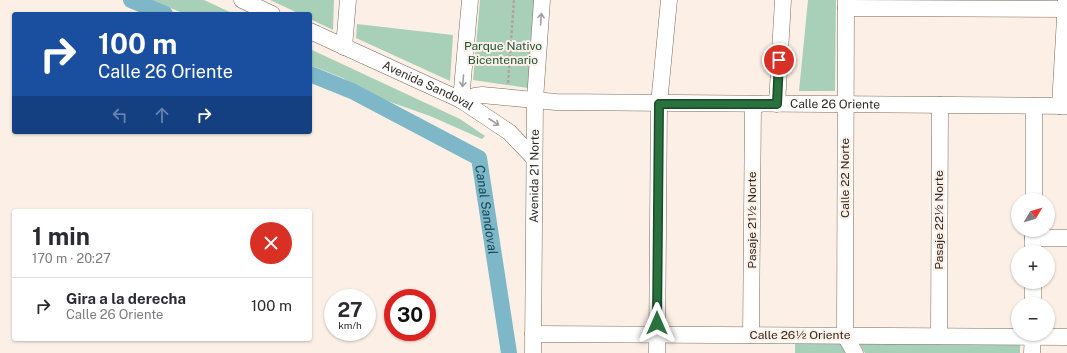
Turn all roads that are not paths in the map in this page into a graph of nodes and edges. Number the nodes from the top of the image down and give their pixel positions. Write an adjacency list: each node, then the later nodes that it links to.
1 (348, 0): 11 (street)
2 (470, 0): 12 (street, one-way to 12)
3 (542, 0): 13 (street, Avenida 21 Norte, one-way to 3)
4 (669, 0): 14 (street)
5 (783, 0): 16 (street)
6 (249, 2): 9 (street)
7 (846, 4): 8 (street); 17 (street, Calle 22 Norte)
8 (1066, 5): 20 (street)
9 (268, 12)
10 (312, 32): 11 (street, Avenida Sandoval)
11 (344, 47): 12 (street, Avenida Sandoval)
12 (461, 100): 13 (street, Calle 26 Oriente); 21 (street, Avenida Sandoval, one-way to 21)
13 (535, 100): 14 (street, Calle 26 Oriente); 21 (street, Avenida 21 Norte)
14 (659, 104): 15 (street, Calle 26 Oriente); 26 (street)
15 (753, 104): 16 (street, Calle 26 Oriente); 27 (street, Pasaje 21½ Norte)
16 (777, 104): 17 (street, Calle 26 Oriente)
17 (845, 104): 18 (street, Calle 26 Oriente); 29 (street, Calle 22 Norte)
18 (940, 105): 19 (street, Calle 26 Oriente); 30 (street, Pasaje 22½ Norte)
19 (1034, 106): 20 (street, Calle 26 Oriente); 22 (street)
20 (1063, 106)
21 (534, 158): 25 (street, Avenida 21 Norte)
22 (1034, 193)
23 (1067, 238): 24 (street)
24 (1033, 240)
25 (533, 334): 26 (street, Calle 26½ Oriente); 34 (street, Avenida 21 Norte)
26 (657, 335): 27 (street, Calle 26½ Oriente); 35 (street)
27 (751, 335): 29 (street, Calle 26½ Oriente)
28 (1011, 335): 30 (street, Calle 26½ Oriente)
29 (845, 336): 30 (street, Calle 26½ Oriente); 36 (street)
30 (939, 336)
31 (1055, 336): 32 (street, Calle 26½ Oriente)
32 (1067, 336)
33 (1032, 341): 37 (street)
34 (533, 353)
35 (657, 353)
36 (855, 353)
37 (1032, 353)

